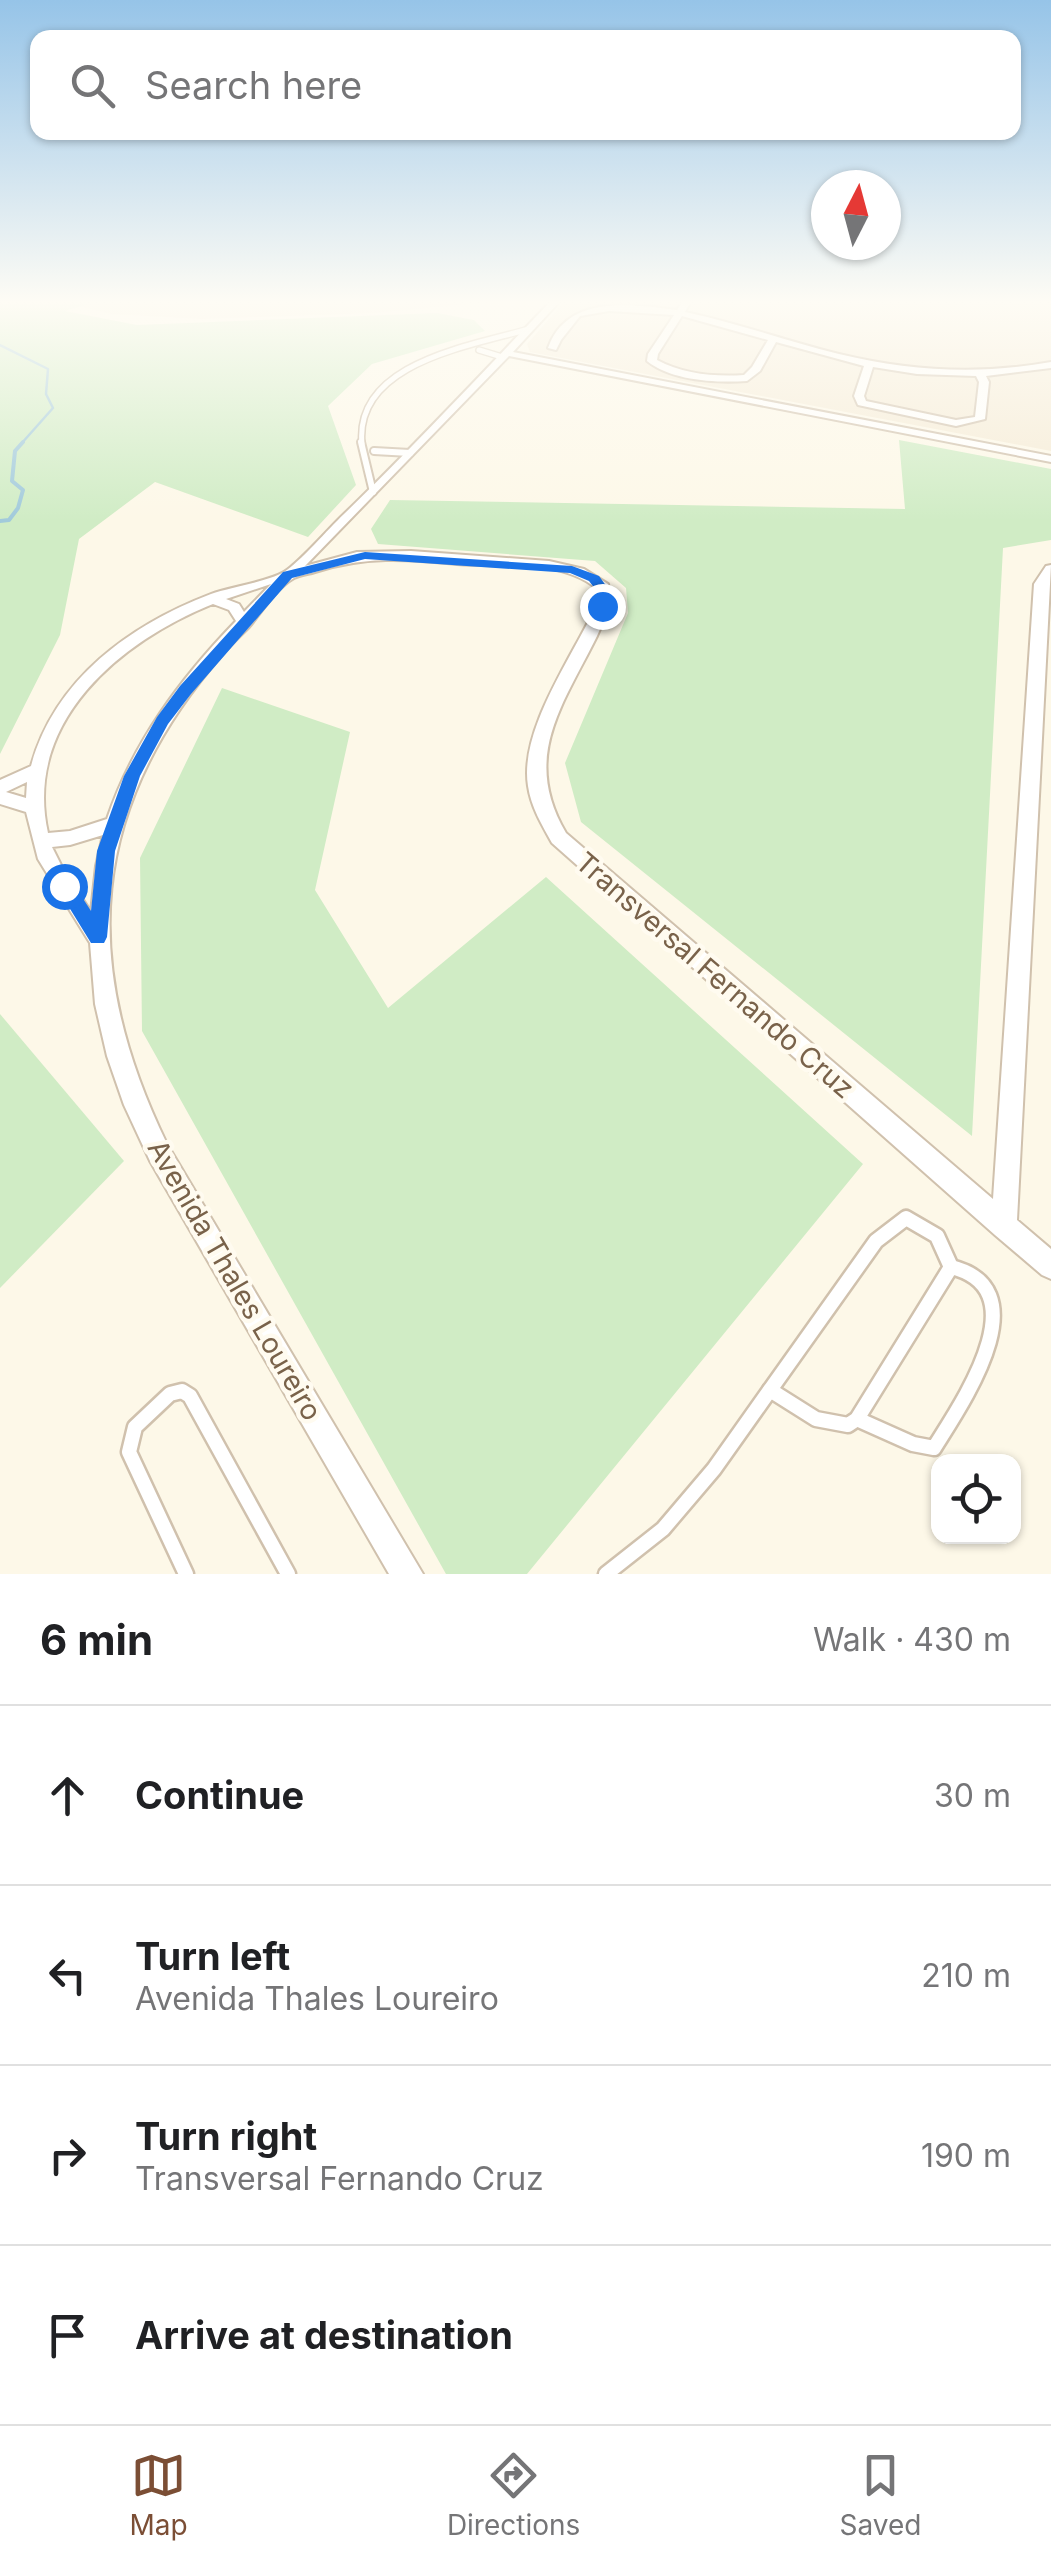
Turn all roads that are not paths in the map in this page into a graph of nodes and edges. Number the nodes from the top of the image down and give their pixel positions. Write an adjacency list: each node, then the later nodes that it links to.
1 (401, 374): 11 (lane)
2 (486, 374): 9 (street, Avenida Thales Loureiro)
3 (607, 374): 10 (street)
4 (707, 374): 5 (street)
5 (748, 374)
6 (866, 374): 7 (street)
7 (981, 374)
8 (374, 451): 9 (lane)
9 (410, 454): 11 (street, Avenida Thales Loureiro)
10 (1051, 458)
11 (373, 492): 12 (street, Avenida Thales Loureiro)
12 (331, 533): 13 (street); 15 (street, Avenida Thales Loureiro)
13 (365, 555): 15 (street, Transversal Fernando Cruz); 25 (street, Transversal Fernando Cruz)
14 (1051, 569): 25 (street)
15 (288, 575): 16 (street, Transversal Fernando Cruz); 17 (street, Avenida Thales Loureiro)
16 (217, 600): 17 (street); 18 (street, Transversal Fernando Cruz)
17 (245, 622): 22 (street, Avenida Thales Loureiro)
18 (37, 771): 19 (street); 21 (street, Transversal Fernando Cruz)
19 (0, 787)
20 (0, 797): 21 (street)
21 (34, 808): 23 (street, Transversal Fernando Cruz)
22 (114, 824): 23 (street); 24 (street, Avenida Thales Loureiro)
23 (40, 841): 24 (street)
24 (97, 937): 30 (street, Avenida Thales Loureiro)
25 (1004, 1226): 26 (street, Transversal Fernando Cruz)
26 (1051, 1266)
27 (951, 1267): 28 (lane); 29 (lane); 29 (lane)
28 (769, 1390): 29 (lane); 33 (lane)
29 (858, 1419)
30 (406, 1573)
31 (186, 1574): 32 (lane)
32 (288, 1574)
33 (606, 1574)

